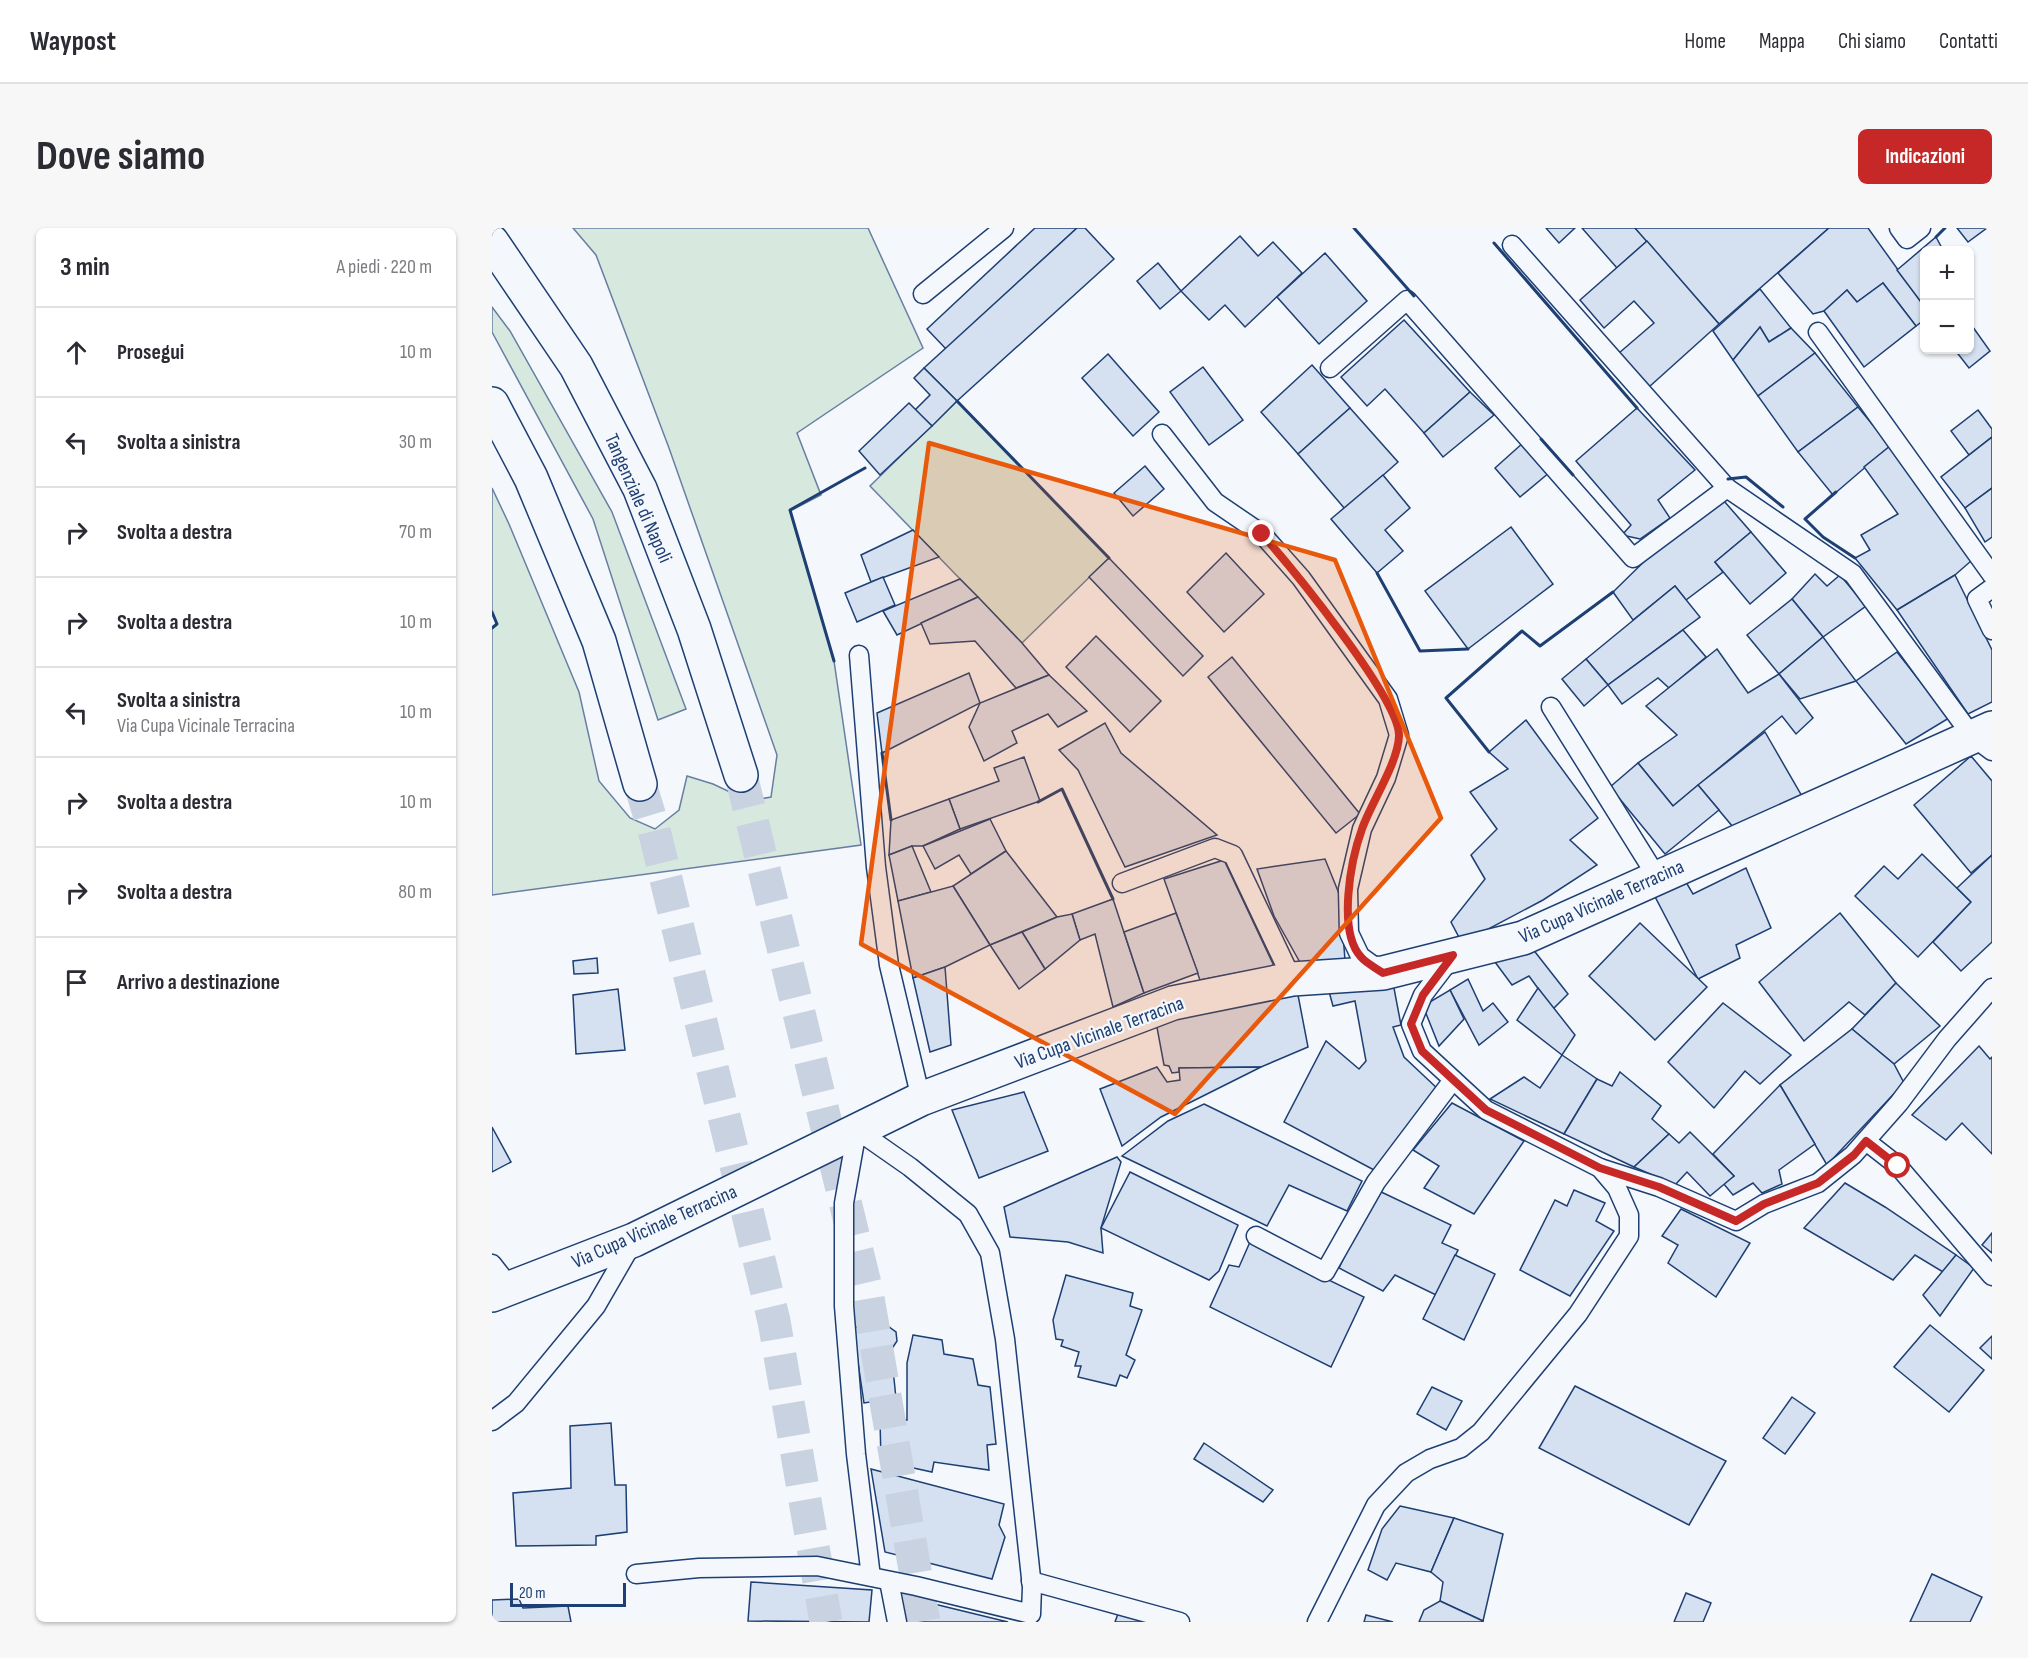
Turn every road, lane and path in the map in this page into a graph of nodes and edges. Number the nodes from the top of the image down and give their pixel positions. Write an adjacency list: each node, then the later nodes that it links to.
1 (1004, 228): 6 (lane)
2 (1899, 228): 3 (lane)
3 (1921, 228)
4 (492, 242): 18 (main road, Tangenziale di Napoli)
5 (1512, 246): 11 (lane)
6 (923, 294)
7 (1818, 332): 12 (lane)
8 (1330, 368): 11 (lane)
9 (492, 404): 19 (main road)
10 (1162, 434): 23 (lane)
11 (1727, 488): 17 (lane)
12 (1992, 576)
13 (1992, 588): 14 (lane)
14 (1992, 630)
15 (859, 655): 27 (lane)
16 (1551, 707): 20 (lane)
17 (1985, 739): 20 (main road, Via Cupa Vicinale Terracina)
18 (741, 775)
19 (640, 784)
20 (1657, 877): 22 (main road, Via Cupa Vicinale Terracina)
21 (1122, 883): 24 (lane)
22 (1453, 955): 23 (main road, Via Cupa Vicinale Terracina); 26 (lane)
23 (1383, 973): 24 (main road, Via Cupa Vicinale Terracina)
24 (1292, 979): 27 (main road, Via Cupa Vicinale Terracina)
25 (1992, 988): 29 (lane)
26 (1453, 1080): 30 (lane); 31 (lane)
27 (921, 1099): 28 (main road, Via Cupa Vicinale Terracina)
28 (857, 1130): 32 (main road, Via Cupa Vicinale Terracina); 37 (lane); 38 (lane)
29 (1866, 1141): 30 (lane); 33 (lane)
30 (1600, 1168): 41 (lane)
31 (1256, 1236)
32 (634, 1240): 34 (main road, Via Cupa Vicinale Terracina); 35 (lane)
33 (1992, 1276)
34 (498, 1282)
35 (492, 1421)
36 (636, 1574): 37 (lane)
37 (880, 1579): 38 (lane); 39 (lane)
38 (1031, 1581): 40 (lane)
39 (897, 1622)
40 (1180, 1622)
41 (1317, 1622)

